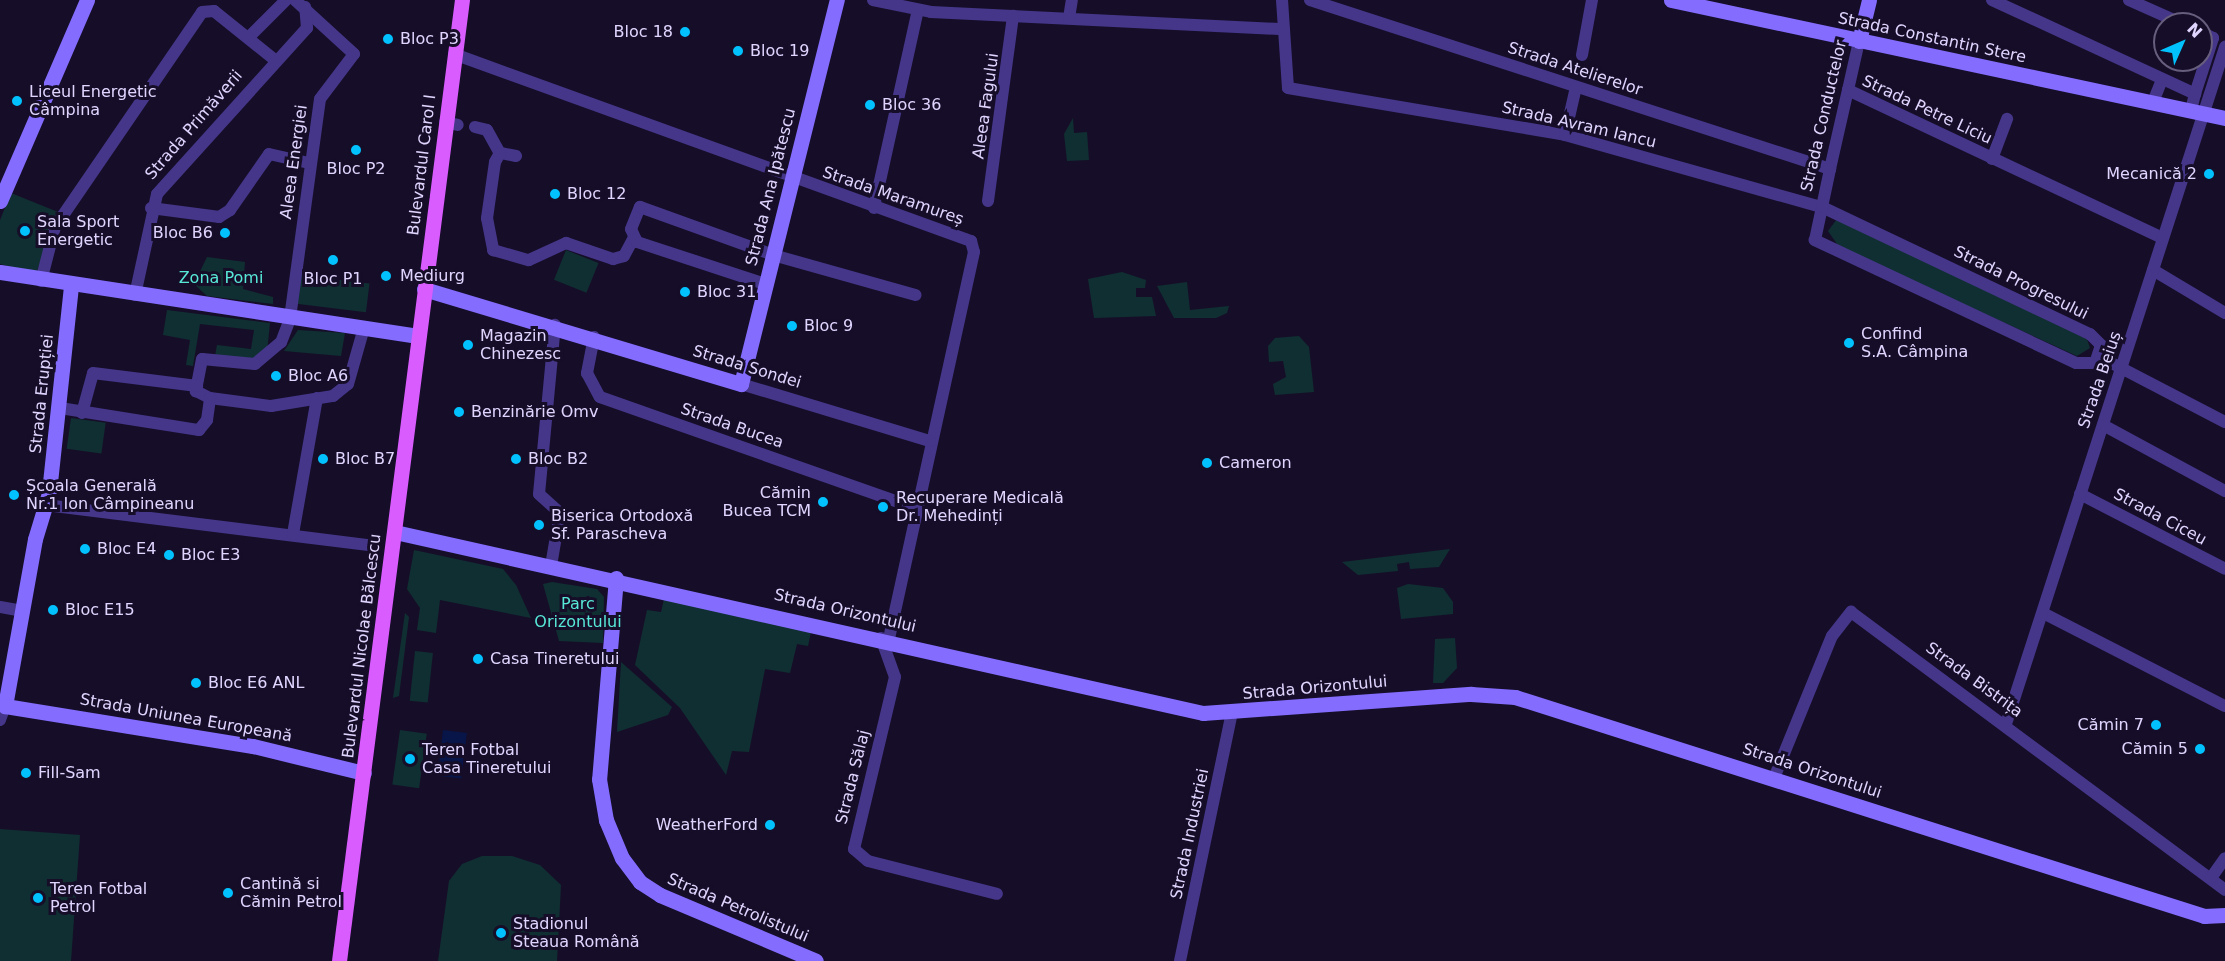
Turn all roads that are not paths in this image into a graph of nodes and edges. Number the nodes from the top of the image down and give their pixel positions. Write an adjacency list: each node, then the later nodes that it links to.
1 (87, 0): 43 (street)
2 (286, 0): 20 (street)
3 (462, 0): 23 (main road, Bulevardul Carol I)
4 (837, 0): 42 (street, Strada Ana Ipătescu)
5 (873, 0): 15 (street)
6 (1072, 0): 18 (street)
7 (1282, 0): 19 (street)
8 (1310, 0): 28 (street, Strada Atelierelor)
9 (1592, 0): 24 (street)
10 (1671, 0): 21 (street, Strada Constantin Stere)
11 (1869, 0): 21 (street, Strada Conductelor)
12 (1992, 0): 27 (street)
13 (2129, 0): 16 (street)
14 (304, 2): 25 (street, Strada Primăverii); 40 (street, Aleea Energiei)
15 (918, 10): 17 (street); 47 (street)
16 (2156, 12)
17 (1013, 16): 18 (street); 44 (street, Aleea Fagului)
18 (1069, 18): 19 (street)
19 (1284, 29): 36 (street, Strada Avram Iancu)
20 (249, 37): 25 (street); 53 (street)
21 (1859, 41): 29 (street, Strada Conductelor); 31 (street, Strada Constantin Stere)
22 (2225, 47): 32 (street, Strada Beiuș)
23 (454, 54): 42 (street, Strada Maramureș); 56 (main road, Bulevardul Carol I)
24 (1582, 55)
25 (275, 60): 46 (street, Strada Primăverii)
26 (2202, 72): 30 (street)
27 (2162, 80): 30 (street); 31 (street)
28 (1576, 87): 36 (street); 41 (street, Strada Atelierelor)
29 (1848, 90): 39 (street, Strada Petre Liciu); 41 (street, Strada Conductelor)
30 (2195, 94): 32 (street)
31 (2153, 102): 32 (street, Strada Constantin Stere)
32 (2193, 111): 33 (street, Strada Constantin Stere); 48 (street, Strada Beiuș)
33 (2225, 118)
34 (2007, 119): 39 (street, Strada Petre Liciu)
35 (475, 127): 37 (street)
36 (1565, 135): 45 (street, Strada Avram Iancu)
37 (500, 153): 38 (street); 49 (street)
38 (516, 156)
39 (1992, 159): 48 (street, Strada Petre Liciu)
40 (309, 163): 46 (street); 60 (street, Aleea Energiei)
41 (1830, 169): 45 (street, Strada Conductelor)
42 (792, 178): 47 (street, Strada Maramureș); 50 (street, Strada Ana Ipătescu)
43 (0, 201)
44 (988, 201)
45 (1822, 207): 65 (street, Strada Progresului); 65 (street, Strada Conductelor)
46 (151, 208): 57 (street, Strada Primăverii)
47 (874, 208): 75 (street, Strada Maramureș)
48 (2162, 238): 51 (street, Strada Beiuș)
49 (633, 239): 50 (street); 54 (street)
50 (773, 255): 54 (street, Strada Ana Ipătescu); 58 (street)
51 (2153, 270): 59 (street); 66 (street, Strada Beiuș)
52 (0, 272): 53 (street)
53 (41, 281): 55 (street)
54 (765, 284): 67 (street, Strada Ana Ipătescu)
55 (71, 286): 57 (street); 71 (street, Strada Erupției)
56 (424, 289): 61 (street, Strada Sondei); 63 (main road, Bulevardul Carol I)
57 (135, 295): 60 (street)
58 (915, 295)
59 (2225, 314)
60 (290, 319): 62 (street); 68 (street, Aleea Energiei)
61 (555, 325): 64 (street, Strada Sondei); 83 (street)
62 (363, 328): 63 (street); 70 (street)
63 (418, 336): 80 (main road, Bulevardul Nicolae Bălcescu)
64 (594, 337): 67 (street, Strada Sondei); 79 (street, Strada Bucea)
65 (2100, 357): 66 (street)
66 (2123, 368): 73 (street); 74 (street, Strada Beiuș)
67 (741, 384): 75 (street, Strada Sondei)
68 (197, 386): 69 (street); 72 (street)
69 (210, 398): 70 (street); 72 (street)
70 (318, 398): 81 (street)
71 (60, 408): 72 (street); 78 (street, Strada Erupției)
72 (82, 413)
73 (2225, 422)
74 (2103, 425): 76 (street); 77 (street, Strada Beiuș)
75 (930, 441): 79 (street, Strada Maramureș)
76 (2225, 491)
77 (2080, 494): 84 (street, Strada Ciceu); 88 (street, Strada Beiuș)
78 (46, 505): 81 (street); 87 (street, Strada Erupției)
79 (915, 508): 89 (street, Strada Maramureș)
80 (394, 532): 83 (street, Strada Orizontului); 94 (main road, Bulevardul Nicolae Bălcescu)
81 (293, 534): 82 (street)
82 (369, 545)
83 (551, 566): 85 (street, Strada Orizontului)
84 (2225, 569)
85 (616, 578): 89 (street, Strada Orizontului); 101 (street, Strada Petrolistului)
86 (0, 607): 87 (street)
87 (23, 611): 91 (street, Strada Erupției)
88 (2043, 613): 90 (street); 93 (street, Strada Beiuș)
89 (885, 639): 92 (street, Strada Orizontului); 99 (street, Strada Sălaj)
90 (2225, 706)
91 (2, 710): 94 (street, Strada Uniunea Europeană)
92 (1232, 713): 95 (street, Strada Orizontului); 105 (street, Strada Industriei)
93 (2006, 724): 95 (street, Strada Bistrița); 97 (street, Strada Bistrița)
94 (364, 773): 102 (main road, Bulevardul Nicolae Bălcescu)
95 (1774, 778): 100 (street, Strada Orizontului)
96 (2225, 858): 97 (street)
97 (2211, 878): 98 (street, Strada Bistrița)
98 (2225, 890)
99 (997, 894)
100 (2225, 915)
101 (769, 942): 103 (street); 104 (street, Strada Petrolistului)
102 (339, 961)
103 (788, 961)
104 (816, 961)
105 (1180, 961)

